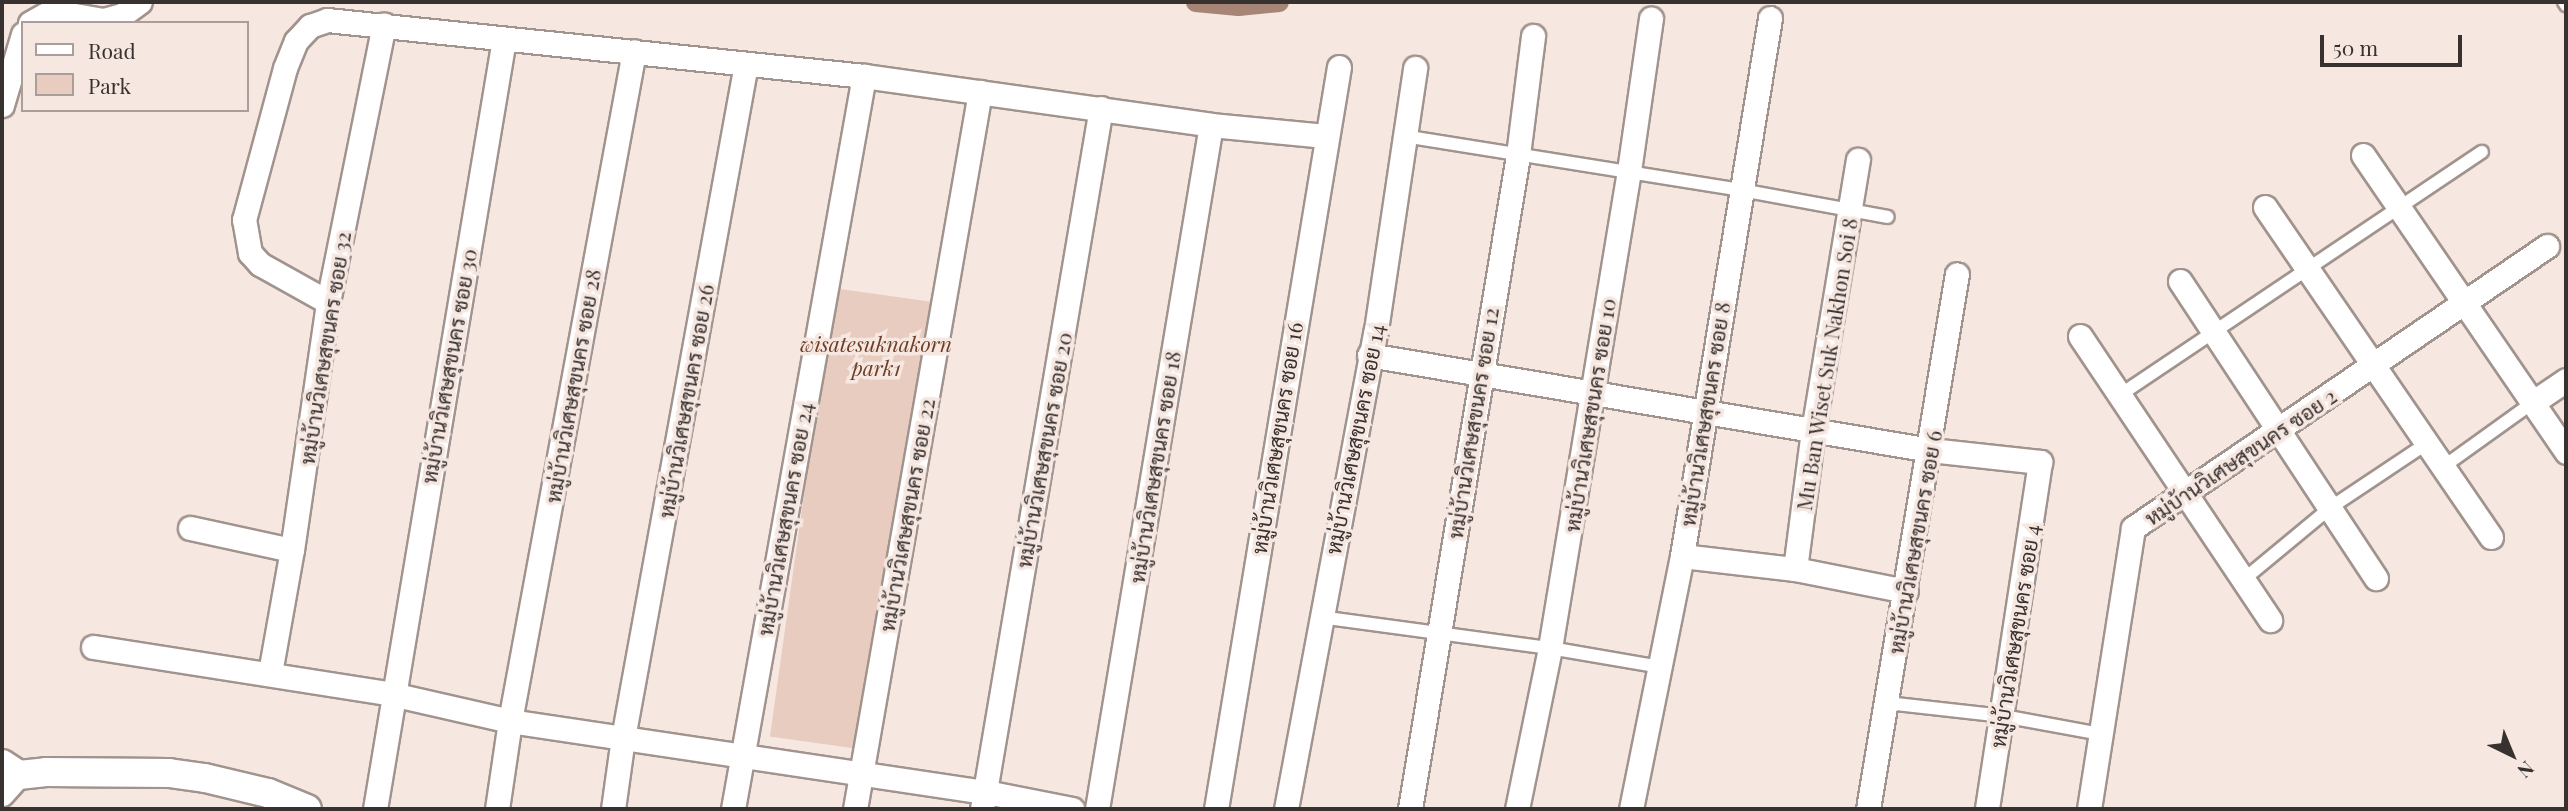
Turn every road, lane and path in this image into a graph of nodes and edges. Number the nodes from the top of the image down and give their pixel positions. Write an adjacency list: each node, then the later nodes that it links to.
1 (140, 2): 4 (street)
2 (1770, 18): 25 (street, หมู่บ้านวิเศษสุขนคร ซอย 8)
3 (1651, 19): 24 (street, หมู่บ้านวิเศษสุขนคร ซอย 10)
4 (34, 21)
5 (384, 25): 7 (street); 34 (street, หมู่บ้านวิเศษสุขนคร ซอย 32); 34 (street)
6 (1533, 36): 21 (street, หมู่บ้านวิเศษสุขนคร ซอย 12)
7 (505, 39): 9 (street); 69 (street, หมู่บ้านวิเศษสุขนคร ซอย 30)
8 (21, 41): 15 (street)
9 (634, 51): 10 (street); 72 (street, หมู่บ้านวิเศษสุขนคร ซอย 28)
10 (747, 64): 13 (street); 74 (street, หมู่บ้านวิเศษสุขนคร ซอย 26)
11 (1339, 67): 18 (street, หมู่บ้านวิเศษสุขนคร ซอย 16)
12 (1415, 68): 19 (street, หมู่บ้านวิเศษสุขนคร ซอย 14)
13 (864, 76): 14 (street); 75 (street, หมู่บ้านวิเศษสุขนคร ซอย 24)
14 (981, 92): 16 (street); 76 (street, หมู่บ้านวิเศษสุขนคร ซอย 22)
15 (2, 105)
16 (1101, 108): 17 (street); 78 (street, หมู่บ้านวิเศษสุขนคร ซอย 20)
17 (1211, 125): 18 (street); 86 (street, หมู่บ้านวิเศษสุขนคร ซอย 18)
18 (1325, 136): 87 (street, หมู่บ้านวิเศษสุขนคร ซอย 16)
19 (1404, 136): 21 (lane); 38 (street, หมู่บ้านวิเศษสุขนคร ซอย 14)
20 (2482, 152): 26 (lane)
21 (1518, 155): 24 (lane); 40 (street, หมู่บ้านวิเศษสุขนคร ซอย 12)
22 (2363, 155): 26 (street)
23 (1858, 160): 28 (street, Mu Ban Wiset Suk Nakhon Soi 8)
24 (1629, 171): 25 (lane); 42 (street, หมู่บ้านวิเศษสุขนคร ซอย 10)
25 (1741, 190): 28 (lane); 45 (street, หมู่บ้านวิเศษสุขนคร ซอย 8)
26 (2399, 207): 31 (lane); 35 (street)
27 (2265, 208): 31 (street)
28 (1850, 209): 29 (lane); 46 (street, Mu Ban Wiset Suk Nakhon Soi 8)
29 (1888, 217)
30 (2547, 246): 35 (street, หมู่บ้านวิเศษสุขนคร ซอย 2)
31 (2308, 269): 36 (lane); 39 (street)
32 (1957, 274): 49 (street, หมู่บ้านวิเศษสุขนคร ซอย 6)
33 (2180, 281): 36 (street)
34 (328, 302): 56 (street, หมู่บ้านวิเศษสุขนคร ซอย 32)
35 (2463, 304): 39 (street, หมู่บ้านวิเศษสุขนคร ซอย 2); 44 (street)
36 (2214, 332): 43 (lane); 47 (street)
37 (2080, 336): 43 (street)
38 (1370, 355): 40 (street); 62 (street, หมู่บ้านวิเศษสุขนคร ซอย 14)
39 (2373, 367): 47 (street, หมู่บ้านวิเศษสุขนคร ซอย 2); 48 (street)
40 (1480, 372): 42 (street); 64 (street, หมู่บ้านวิเศษสุขนคร ซอย 12)
41 (2566, 380): 44 (street)
42 (1593, 393): 45 (street); 66 (street, หมู่บ้านวิเศษสุขนคร ซอย 10)
43 (2120, 395): 52 (street)
44 (2532, 403): 50 (street); 51 (lane)
45 (1703, 411): 46 (street); 57 (street, หมู่บ้านวิเศษสุขนคร ซอย 8)
46 (1813, 431): 49 (street); 58 (street, Mu Ban Wiset Suk Nakhon Soi 8)
47 (2278, 431): 52 (street, หมู่บ้านวิเศษสุขนคร ซอย 2); 53 (street)
48 (2426, 444): 51 (street); 53 (lane)
49 (1930, 450): 61 (street, หมู่บ้านวิเศษสุขนคร ซอย 6); 71 (street, หมู่บ้านวิเศษสุขนคร ซอย 4)
50 (2566, 452)
51 (2443, 467): 55 (street)
52 (2185, 493): 60 (street); 73 (street, หมู่บ้านวิเศษสุขนคร ซอย 2)
53 (2330, 508): 59 (street); 60 (lane)
54 (190, 528): 56 (street)
55 (2491, 537)
56 (292, 550): 68 (street, หมู่บ้านวิเศษสุขนคร ซอย 32)
57 (1682, 556): 58 (street); 67 (street, หมู่บ้านวิเศษสุขนคร ซอย 8)
58 (1795, 569): 61 (street)
59 (2376, 578)
60 (2244, 580): 63 (street)
61 (1906, 591): 70 (street, หมู่บ้านวิเศษสุขนคร ซอย 6)
62 (1320, 617): 64 (lane); 88 (street, หมู่บ้านวิเศษสุขนคร ซอย 14)
63 (2270, 620)
64 (1438, 633): 66 (lane); 89 (street, หมู่บ้านวิเศษสุขนคร ซอย 12)
65 (93, 647): 68 (street)
66 (1550, 648): 67 (lane); 90 (street, หมู่บ้านวิเศษสุขนคร ซอย 10)
67 (1661, 667): 91 (street, หมู่บ้านวิเศษสุขนคร ซอย 8)
68 (270, 673): 69 (street)
69 (392, 694): 72 (street); 80 (street, หมู่บ้านวิเศษสุขนคร ซอย 30)
70 (1887, 703): 71 (lane); 92 (street, หมู่บ้านวิเศษสุขนคร ซอย 6)
71 (2003, 716): 73 (lane); 93 (street, หมู่บ้านวิเศษสุขนคร ซอย 4)
72 (510, 721): 74 (street); 81 (street, หมู่บ้านวิเศษสุขนคร ซอย 28)
73 (2101, 734): 94 (street, หมู่บ้านวิเศษสุขนคร ซอย 2)
74 (623, 738): 75 (street); 82 (street, หมู่บ้านวิเศษสุขนคร ซอย 26)
75 (741, 756): 76 (street); 83 (street, หมู่บ้านวิเศษสุขนคร ซอย 24)
76 (861, 773): 78 (street); 84 (street, หมู่บ้านวิเศษสุขนคร ซอย 22)
77 (7, 778): 79 (street)
78 (984, 801): 85 (street)
79 (307, 809)
80 (375, 809)
81 (497, 809)
82 (614, 809)
83 (733, 809)
84 (855, 809)
85 (1072, 809)
86 (1097, 809)
87 (1216, 809)
88 (1286, 809)
89 (1410, 809)
90 (1517, 809)
91 (1632, 809)
92 (1868, 809)
93 (1987, 809)
94 (2089, 809)

